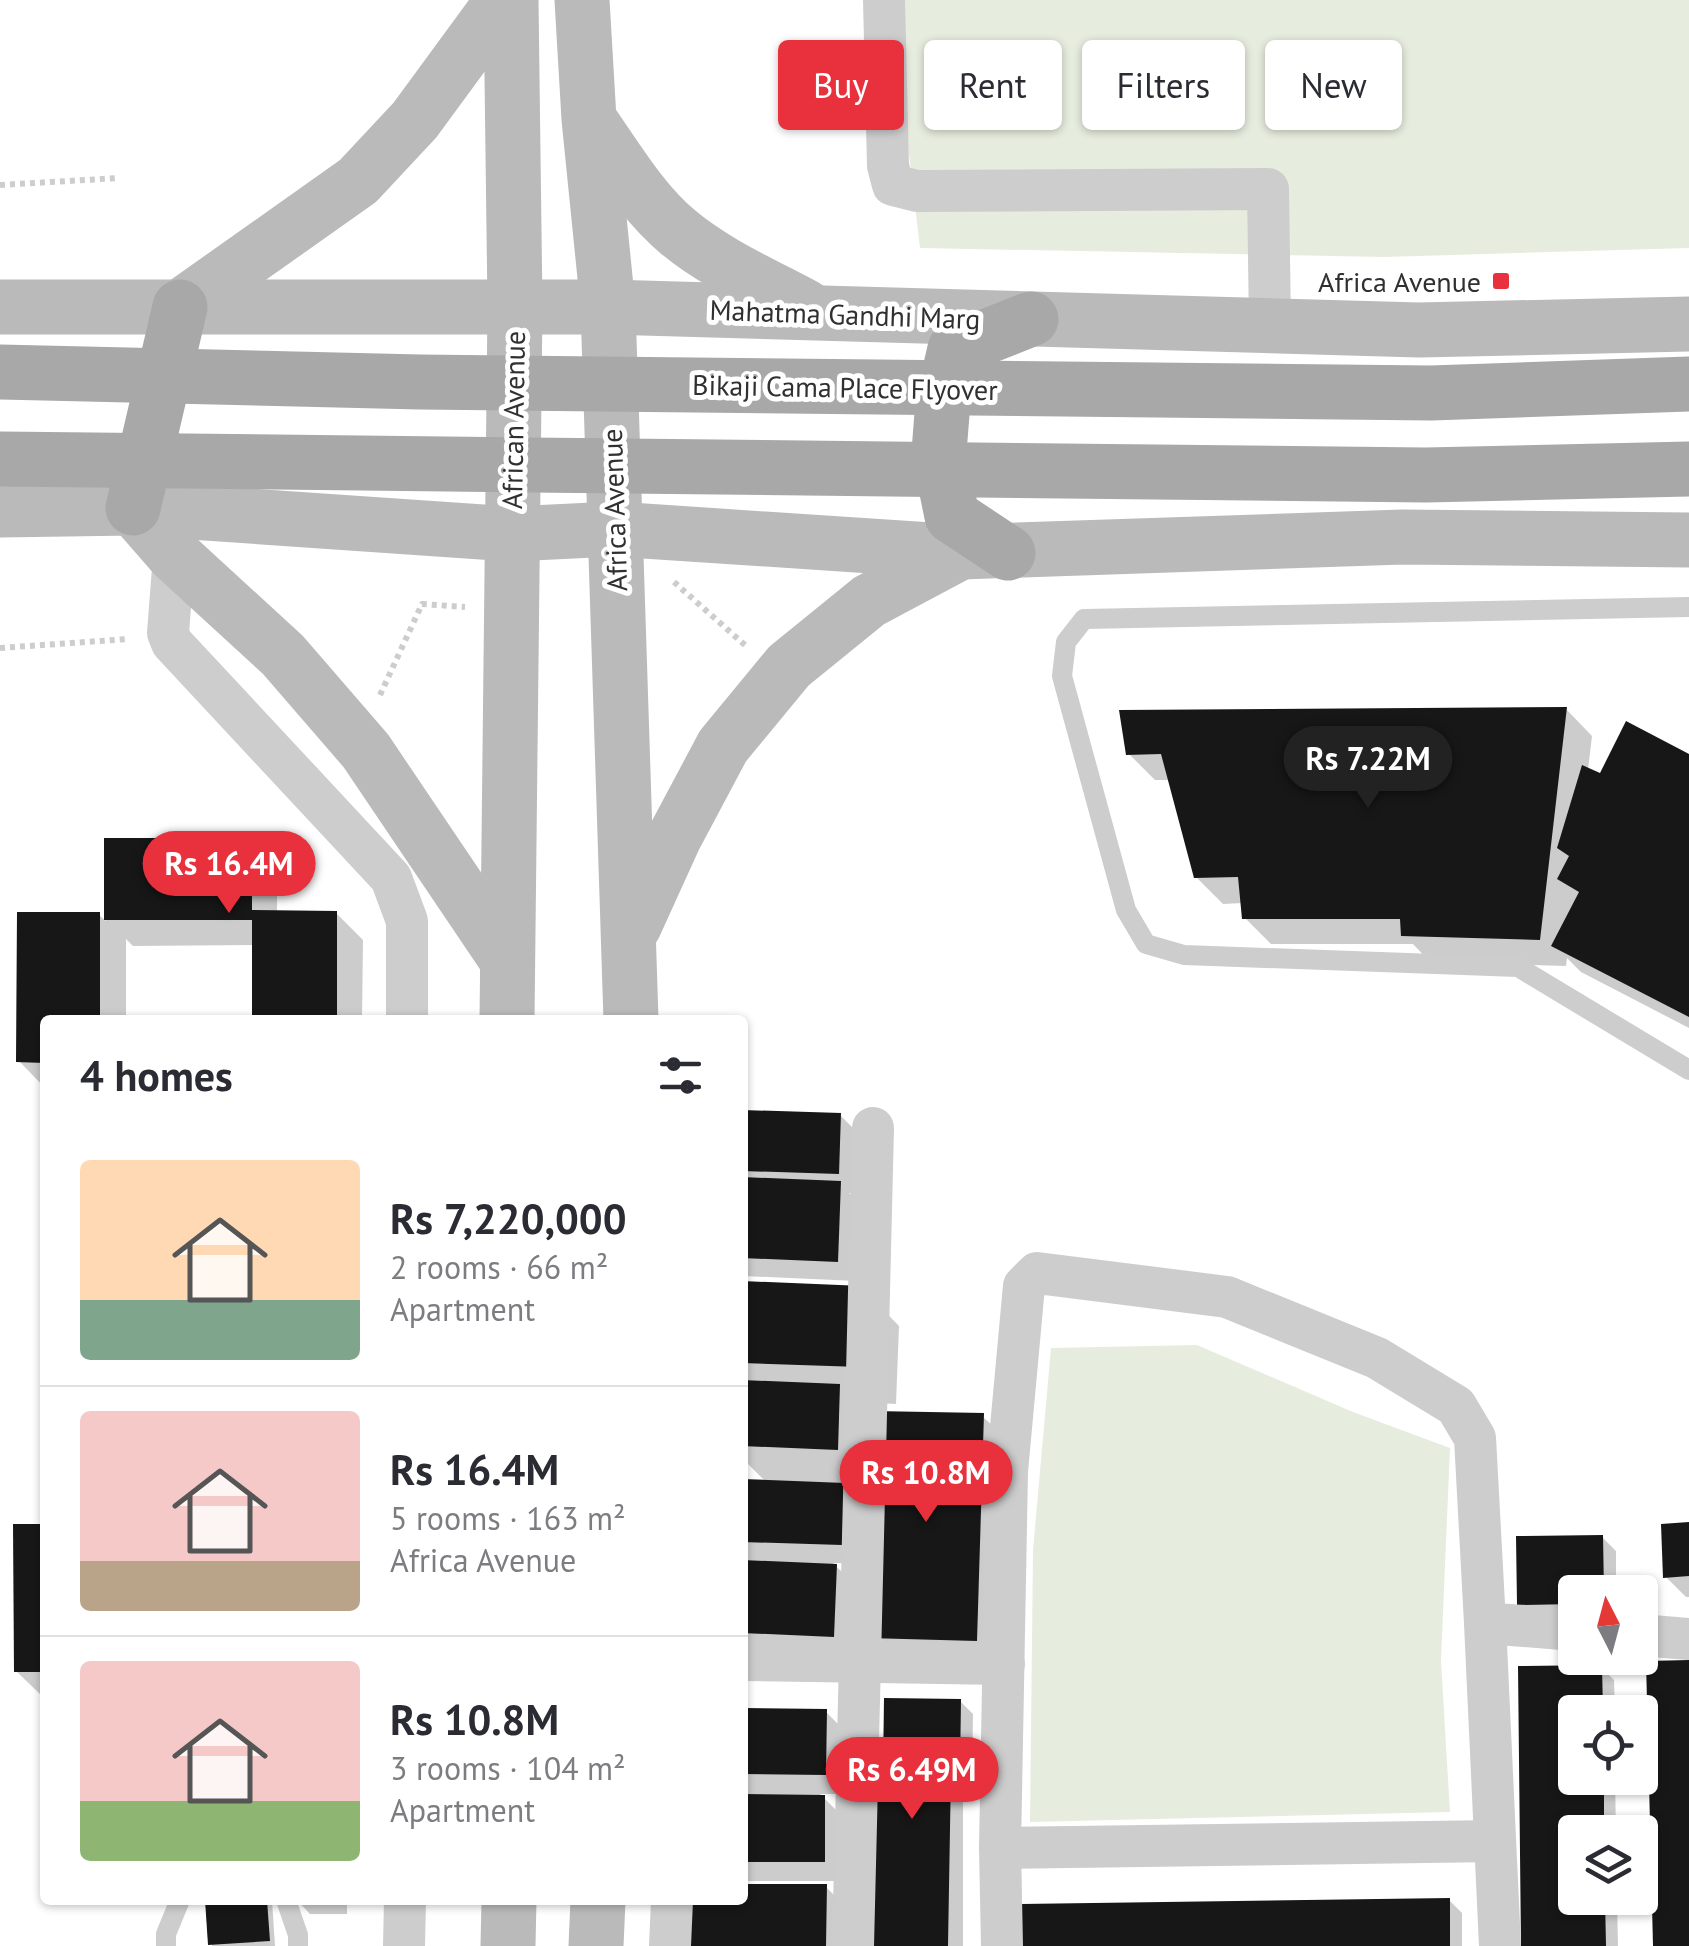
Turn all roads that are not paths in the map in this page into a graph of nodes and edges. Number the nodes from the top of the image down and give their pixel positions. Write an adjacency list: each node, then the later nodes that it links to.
1 (503, 0): 7 (main road)
2 (511, 0): 8 (main road)
3 (582, 0): 5 (main road, Africa Avenue)
4 (884, 0): 13 (street)
5 (589, 119): 9 (main road, Africa Avenue); 10 (main road)
6 (0, 307): 7 (main road, Mahatma Gandhi Marg)
7 (180, 307): 8 (main road, Mahatma Gandhi Marg); 18 (main road)
8 (515, 307): 9 (main road, Mahatma Gandhi Marg); 21 (main road, African Avenue)
9 (608, 307): 10 (main road, Mahatma Gandhi Marg); 20 (main road, Africa Avenue)
10 (817, 313): 11 (main road, Mahatma Gandhi Marg)
11 (1031, 319): 13 (main road, Mahatma Gandhi Marg); 23 (main road)
12 (1689, 324): 13 (main road, Mahatma Gandhi Marg)
13 (1270, 326)
14 (0, 372): 15 (main road, Bikaji Cama Place Flyover)
15 (1689, 384)
16 (0, 459): 17 (main road)
17 (1689, 470)
18 (133, 508): 19 (main road); 21 (main road); 24 (main road)
19 (0, 510)
20 (614, 528): 21 (main road); 23 (main road); 26 (main road, Africa Avenue)
21 (510, 534): 27 (main road)
22 (1689, 540): 23 (main road)
23 (984, 553): 26 (main road)
24 (174, 554): 27 (main road); 28 (street)
25 (1689, 607): 31 (lane)
26 (630, 934): 30 (main road, Africa Avenue)
27 (507, 960): 29 (main road)
28 (407, 1015)
29 (507, 1015)
30 (631, 1015)
31 (1689, 1070)
32 (873, 1128): 38 (street)
33 (1486, 1622): 34 (street); 39 (street); 40 (street)
34 (1558, 1628)
35 (1658, 1636): 36 (street)
36 (1689, 1638)
37 (748, 1660): 38 (street)
38 (860, 1664): 39 (street); 54 (street)
39 (1004, 1664): 41 (street)
40 (1495, 1841): 41 (street); 56 (street)
41 (1000, 1848): 55 (street)
42 (178, 1905): 48 (lane)
43 (288, 1905): 49 (lane)
44 (404, 1905): 50 (street)
45 (509, 1905): 51 (main road)
46 (598, 1905): 52 (main road)
47 (672, 1905): 53 (street)
48 (166, 1946)
49 (298, 1946)
50 (404, 1946)
51 (508, 1946)
52 (596, 1946)
53 (670, 1946)
54 (853, 1946)
55 (1002, 1946)
56 (1500, 1946)

